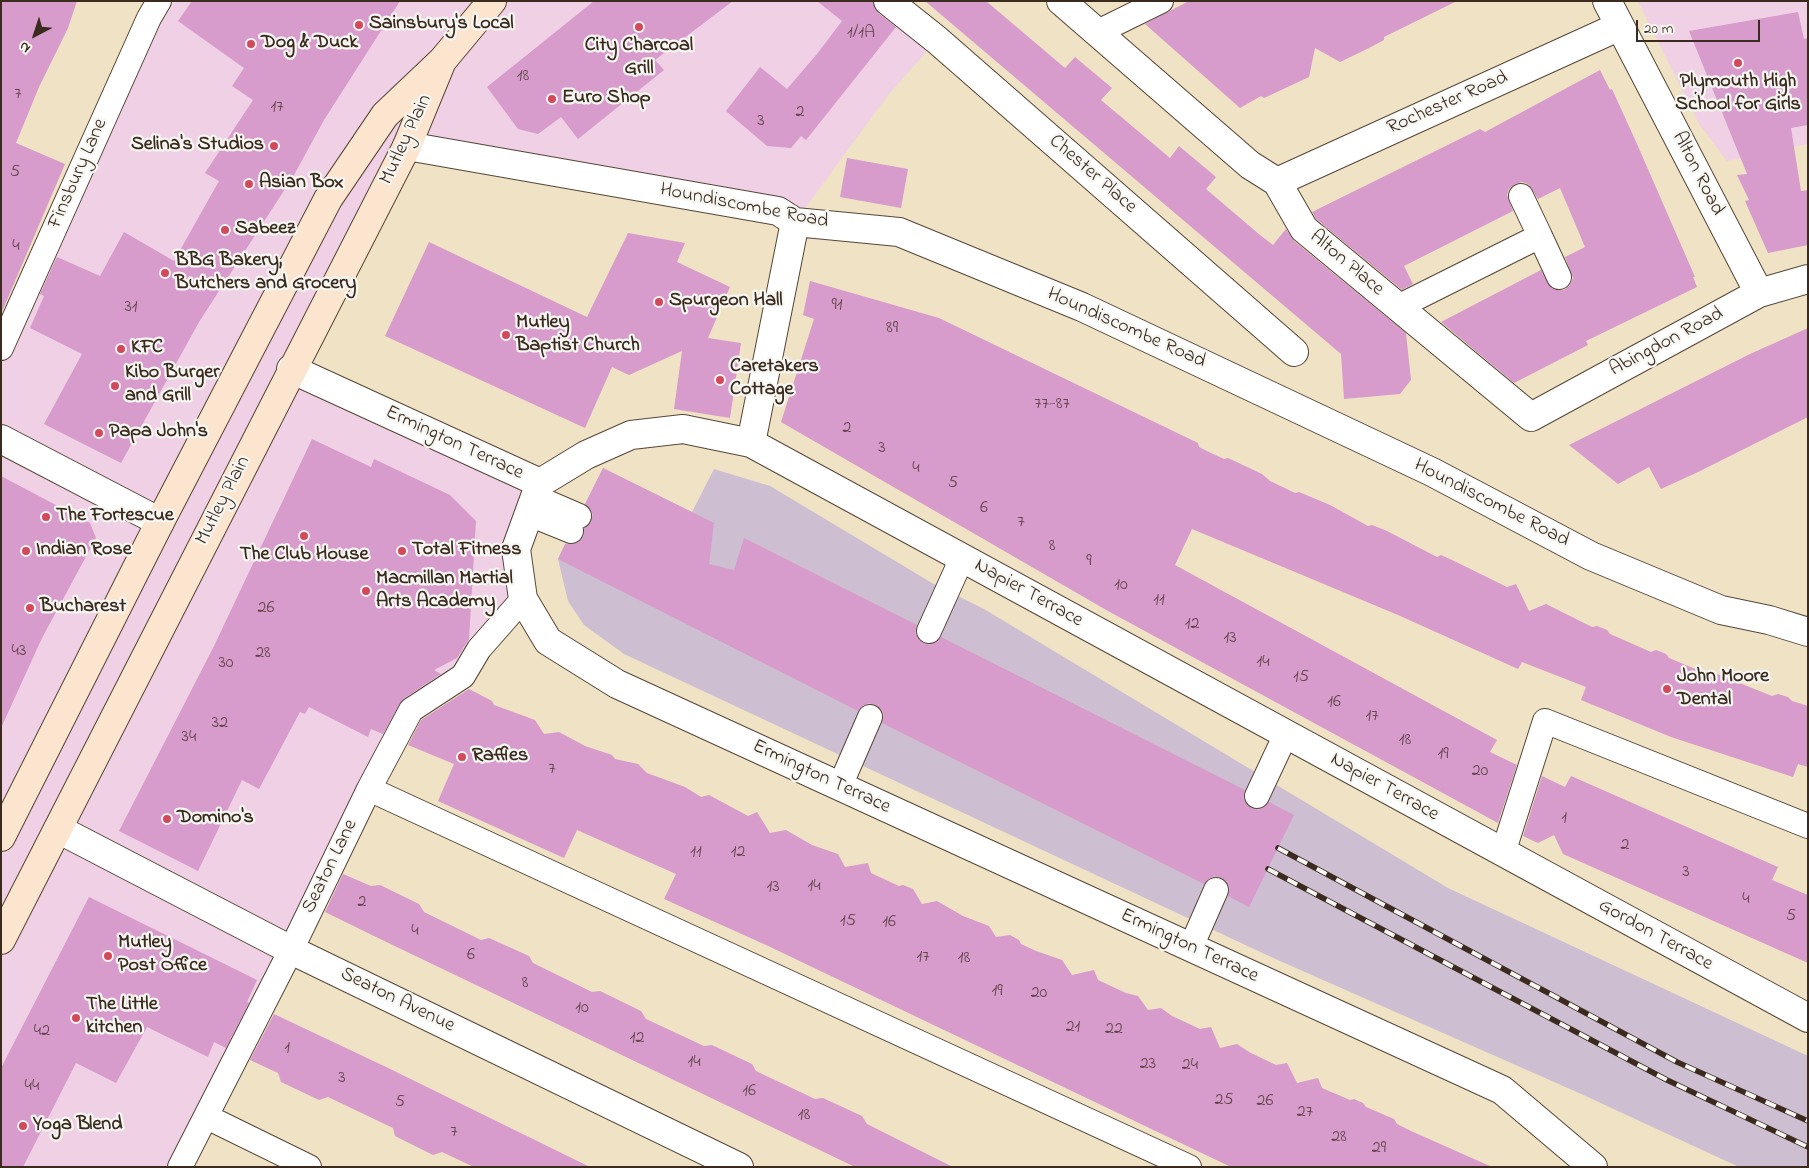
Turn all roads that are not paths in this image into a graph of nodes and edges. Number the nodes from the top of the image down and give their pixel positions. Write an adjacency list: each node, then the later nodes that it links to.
1 (159, 1): 19 (lane, Finsbury Lane)
2 (492, 1): 9 (main road, Mutley Plain)
3 (888, 1): 20 (street, Chester Place)
4 (1061, 1): 8 (street, Alton Place)
5 (1161, 1): 8 (lane)
6 (1607, 1): 7 (street, Alton Road)
7 (1620, 26): 11 (street, Rochester Road); 17 (street, Alton Road)
8 (1098, 32): 11 (street, Alton Place)
9 (442, 61): 10 (main road, Mutley Plain); 26 (main road, Mutley Plain)
10 (407, 146): 13 (street, Houndiscombe Road); 21 (main road, Mutley Plain)
11 (1277, 182): 18 (street, Alton Place)
12 (1521, 196): 14 (lane)
13 (795, 222): 24 (street); 31 (street, Houndiscombe Road)
14 (1540, 236): 15 (lane); 18 (lane)
15 (1558, 277)
16 (1808, 279): 17 (street, Abingdon Road)
17 (1759, 293): 22 (street, Abingdon Road)
18 (1398, 307): 22 (street, Alton Place)
19 (1, 348)
20 (1294, 352)
21 (291, 369): 25 (street, Ermington Terrace); 38 (main road, Mutley Plain)
22 (1531, 416)
23 (1, 439): 26 (street)
24 (751, 443): 25 (street, Napier Terrace); 28 (street, Napier Terrace)
25 (535, 498): 27 (lane); 29 (street, Ermington Terrace)
26 (160, 522): 39 (main road, Mutley Plain)
27 (575, 524)
28 (962, 558): 30 (lane); 33 (street, Napier Terrace)
29 (523, 599): 34 (street, Ermington Terrace); 35 (lane, Seaton Lane)
30 (930, 631)
31 (1808, 632)
32 (870, 717): 34 (lane)
33 (1286, 734): 36 (lane); 40 (street, Napier Terrace)
34 (840, 786): 43 (street, Ermington Terrace)
35 (369, 790): 44 (lane, Seaton Lane); 50 (lane)
36 (1257, 796)
37 (1808, 826): 40 (lane)
38 (58, 829): 42 (main road, Mutley Plain); 44 (street, Seaton Avenue)
39 (1, 837)
40 (1504, 853): 45 (street, Gordon Terrace)
41 (1216, 890): 43 (lane)
42 (1, 940)
43 (1191, 947): 51 (street, Ermington Terrace)
44 (291, 950): 46 (lane, Seaton Lane); 49 (street, Seaton Avenue)
45 (1808, 1018)
46 (207, 1117): 47 (lane, Seaton Lane); 48 (lane)
47 (180, 1167)
48 (309, 1167)
49 (739, 1167)
50 (1189, 1167)
51 (1593, 1167)

